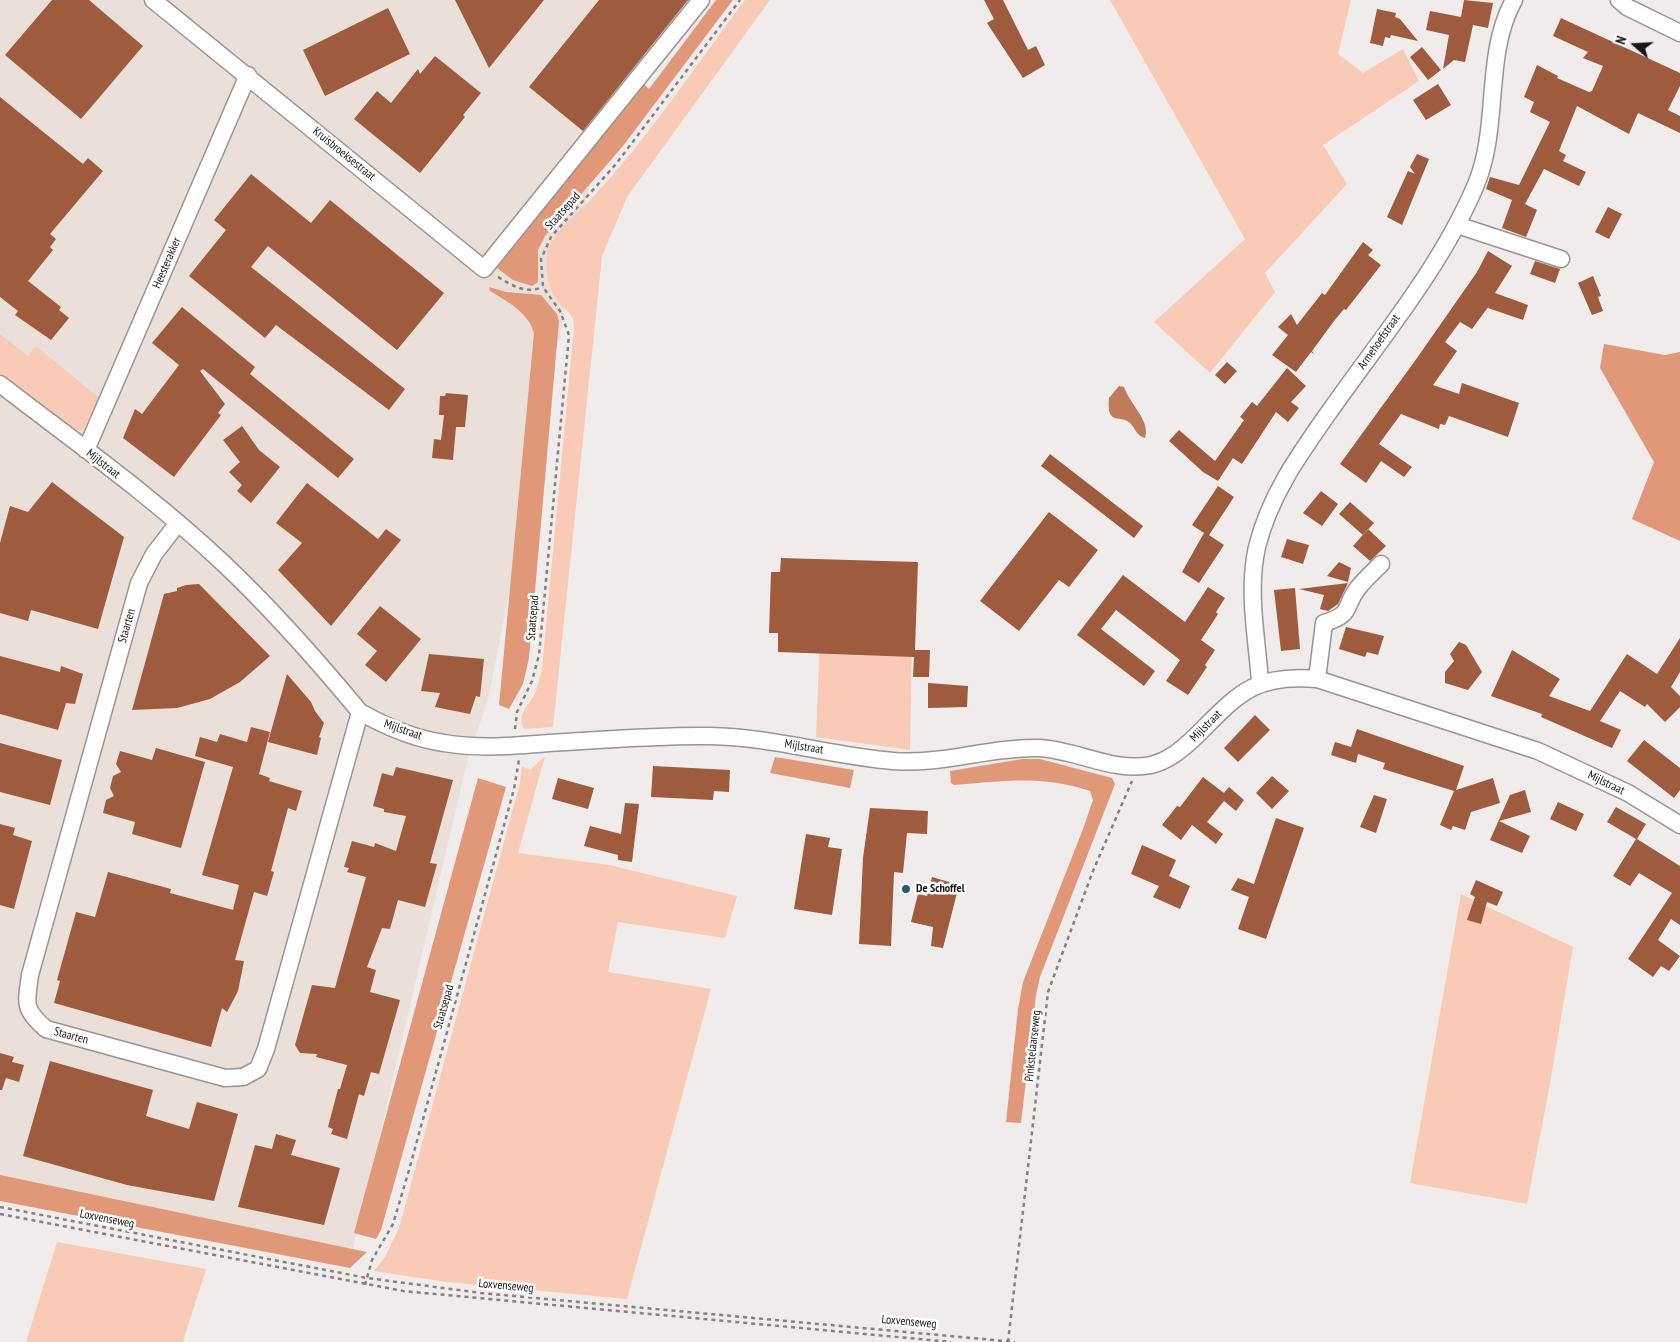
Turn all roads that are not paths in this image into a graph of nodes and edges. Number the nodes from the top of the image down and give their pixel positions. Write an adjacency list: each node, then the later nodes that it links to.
1 (153, 0): 6 (street, Kruisbroeksestraat)
2 (701, 0): 6 (street, Kruisbroeksestraat)
3 (1514, 0): 7 (street, Armehoefstraat)
4 (1619, 0): 5 (street)
5 (1680, 33)
6 (248, 75): 10 (street, Heesterakker)
7 (1457, 225): 8 (street); 14 (street, Armehoefstraat)
8 (1561, 259)
9 (0, 384): 10 (street, Mijlstraat)
10 (86, 450): 11 (street, Mijlstraat)
11 (178, 523): 15 (street, Mijlstraat); 15 (street, Staarten)
12 (1381, 564): 13 (street)
13 (1317, 679): 14 (street, Mijlstraat); 16 (street, Mijlstraat)
14 (1260, 682): 15 (street, Mijlstraat)
15 (360, 712)
16 (1680, 825)

